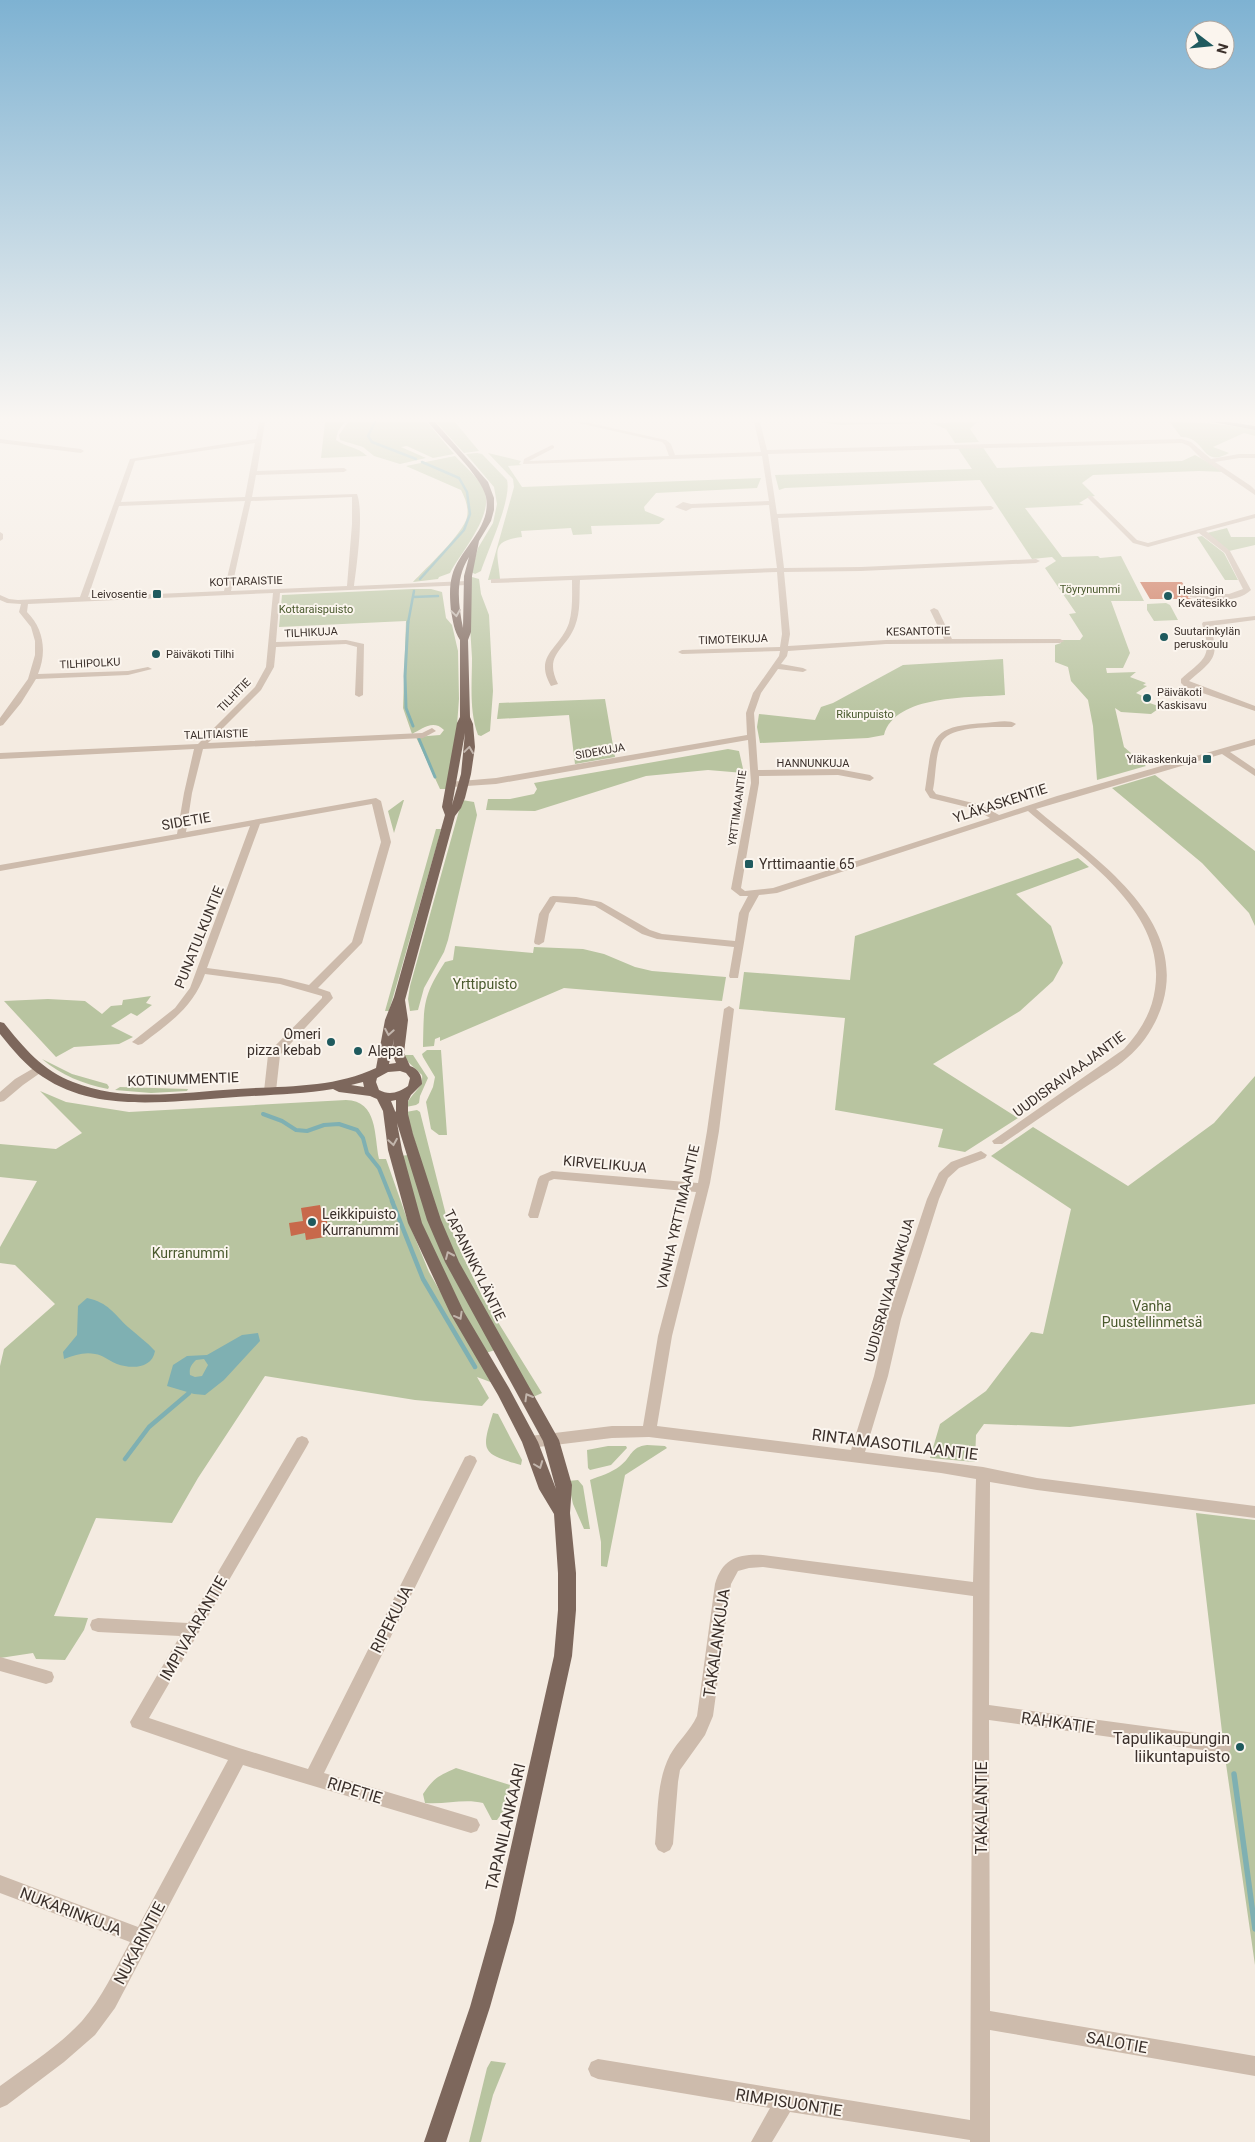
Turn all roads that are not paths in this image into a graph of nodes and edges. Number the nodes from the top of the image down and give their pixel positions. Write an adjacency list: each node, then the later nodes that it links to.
1 (110, 522): 23 (street)
2 (243, 522): 20 (street)
3 (355, 522): 18 (street)
4 (486, 522): 11 (main road)
5 (776, 522): 13 (street, YRTTIMAANTIE)
6 (1115, 522): 8 (street)
7 (1233, 522): 8 (street)
8 (1200, 531): 21 (street)
9 (0, 534): 10 (street)
10 (0, 539)
11 (476, 542): 16 (main road); 17 (main road)
12 (1036, 561): 13 (street)
13 (781, 571): 14 (street); 31 (street, YRTTIMAANTIE)
14 (576, 578): 15 (street); 37 (street)
15 (494, 581)
16 (467, 583): 17 (street, KOTTARAISTIE); 27 (main road)
17 (455, 584): 18 (street, KOTTARAISTIE); 27 (main road, one-way to 27)
18 (350, 588): 19 (street, KOTTARAISTIE)
19 (277, 592): 20 (street, KOTTARAISTIE); 30 (street, TILHITIE)
20 (227, 593): 23 (street, KOTTARAISTIE)
21 (1193, 595)
22 (0, 597): 24 (street, KOTTARAISTIE)
23 (83, 600): 24 (street, KOTTARAISTIE)
24 (25, 602): 36 (street)
25 (934, 610): 29 (street)
26 (1255, 618): 39 (street)
27 (464, 640): 40 (main road)
28 (1055, 641): 29 (street, KESANTOTIE)
29 (949, 642): 31 (street, KESANTOTIE)
30 (272, 645): 38 (street, TILHIKUJA); 46 (street, TILHITIE)
31 (785, 648): 32 (street, TIMOTEIKUJA); 33 (street, YRTTIMAANTIE)
32 (682, 652)
33 (777, 666): 35 (street); 44 (street, YRTTIMAANTIE)
34 (148, 669): 36 (street, TILHIPOLKU)
35 (803, 670)
36 (33, 677): 41 (street)
37 (554, 684)
38 (359, 695)
39 (1255, 709)
40 (465, 717): 52 (main road); 53 (main road, one-way to 40)
41 (0, 723)
42 (1012, 724): 56 (street)
43 (432, 731): 46 (street, TALITIAISTIE)
44 (751, 737): 49 (street, YRTTIMAANTIE); 53 (street, SIDEKUJA)
45 (1255, 742): 47 (street, YLÄKASKENTIE)
46 (199, 747): 48 (street, TALITIAISTIE); 58 (street)
47 (1223, 751): 50 (street); 54 (street, YLÄKASKENTIE)
48 (0, 756)
49 (755, 773): 51 (street, HANNUNKUJA); 60 (street, YRTTIMAANTIE)
50 (1255, 773)
51 (870, 778)
52 (452, 784): 53 (street, SIDEKUJA); 55 (main road)
53 (464, 784): 55 (main road)
54 (1030, 808): 56 (street, YLÄKASKENTIE); 78 (street, UUDISRAIVAAJANTIE)
55 (450, 816): 66 (main road)
56 (998, 818): 60 (street, YLÄKASKENTIE)
57 (256, 823): 58 (street, SIDETIE); 63 (street, PUNATULKUNTIE); 65 (street, SIDETIE)
58 (181, 836): 59 (street, SIDETIE)
59 (0, 868)
60 (755, 893): 62 (street)
61 (539, 942): 62 (street)
62 (738, 944): 64 (street)
63 (202, 971): 65 (street); 69 (street, PUNATULKUNTIE)
64 (734, 976)
65 (311, 989): 74 (street)
66 (400, 997): 70 (main road); 72 (main road, one-way to 72)
67 (730, 1009): 80 (street, VANHA YRTTIMAANTIE)
68 (0, 1026): 71 (main road, KOTINUMMENTIE)
69 (138, 1042)
70 (405, 1068): 72 (main road); 76 (main road)
71 (39, 1069): 74 (main road, KOTINUMMENTIE); 77 (street)
72 (378, 1072): 73 (main road, KOTINUMMENTIE); 75 (main road)
73 (332, 1086): 74 (main road, KOTINUMMENTIE); 75 (main road, KOTINUMMENTIE)
74 (270, 1091)
75 (378, 1094): 76 (main road); 85 (main road, one-way to 85)
76 (405, 1094): 83 (main road, TAPANINKYLÄNTIE, one-way to 76)
77 (0, 1098)
78 (998, 1142)
79 (982, 1155): 86 (street, UUDISRAIVAAJANKUJA)
80 (702, 1188): 81 (street, KIRVELIKUJA); 82 (street, VANHA YRTTIMAANTIE)
81 (534, 1215)
82 (649, 1431): 83 (street, RINTAMASOTILAANTIE); 86 (street, RINTAMASOTILAANTIE)
83 (551, 1440): 85 (street, RINTAMASOTILAANTIE); 90 (main road, TAPANILANKAARI)
84 (302, 1442): 93 (street, IMPIVAARANTIE)
85 (530, 1442): 90 (main road, TAPANILANKAARI, one-way to 90)
86 (856, 1457): 88 (street, RINTAMASOTILAANTIE)
87 (470, 1461): 99 (street, RIPEKUJA)
88 (983, 1474): 89 (street, RINTAMASOTILAANTIE); 91 (street, TAKALANTIE)
89 (1255, 1512)
90 (562, 1514): 110 (main road, TAPANILANKAARI)
91 (981, 1590): 96 (street, TAKALANTIE); 101 (street, TAKALANKUJA)
92 (98, 1625): 93 (street)
93 (192, 1630): 98 (street, IMPIVAARANTIE)
94 (0, 1664): 95 (street)
95 (46, 1678)
96 (980, 1710): 97 (street, RAHKATIE); 104 (street, TAKALANTIE)
97 (1224, 1745)
98 (239, 1756): 99 (street, RIPETIE); 103 (street, NUKARINTIE)
99 (313, 1777): 100 (street, RIPETIE)
100 (471, 1826)
101 (664, 1844)
102 (0, 1884): 103 (street, NUKARINKUJA)
103 (141, 1937): 107 (street, NUKARINTIE)
104 (980, 2019): 105 (street, SALOTIE); 109 (street, TAKALANTIE)
105 (1255, 2066)
106 (598, 2069): 108 (street, RIMPISUONTIE)
107 (0, 2098)
108 (785, 2101): 109 (street, RIMPISUONTIE); 111 (street)
109 (980, 2137)
110 (435, 2142)
111 (761, 2142)

